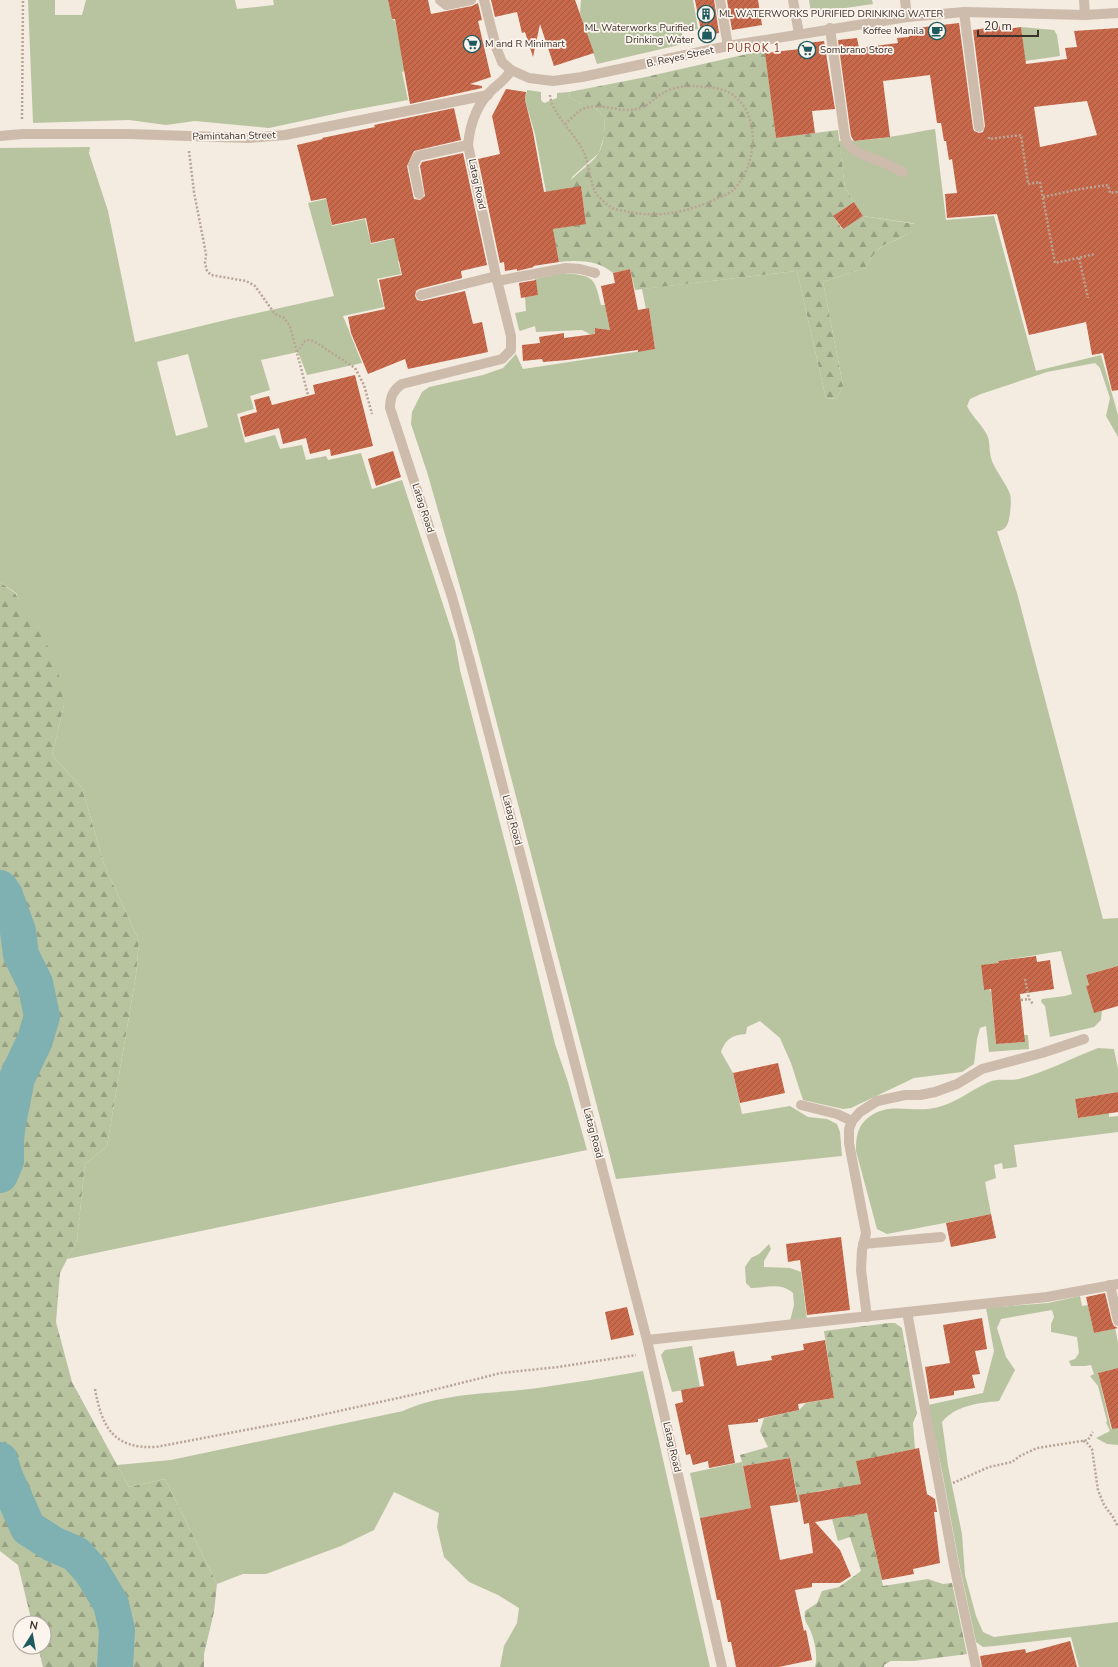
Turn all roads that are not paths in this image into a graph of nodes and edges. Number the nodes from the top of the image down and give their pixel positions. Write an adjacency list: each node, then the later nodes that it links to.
1 (440, 0): 2 (street)
2 (471, 0)
3 (484, 0): 15 (street)
4 (720, 0): 14 (street)
5 (793, 0): 13 (street)
6 (905, 0): 11 (street)
7 (1084, 0): 10 (street)
8 (964, 12): 10 (street, B. Reyes Street); 11 (street, B. Reyes Street); 17 (street)
9 (1118, 13): 10 (street, B. Reyes Street)
10 (1085, 15)
11 (907, 17): 12 (street, B. Reyes Street)
12 (830, 28): 13 (street, B. Reyes Street); 20 (street)
13 (799, 34): 14 (street, B. Reyes Street)
14 (728, 46): 15 (street, B. Reyes Street)
15 (511, 70): 16 (street, Latag Road)
16 (488, 95): 18 (street, Pamintahan Street); 19 (street, Latag Road)
17 (979, 125)
18 (0, 136)
19 (468, 145): 21 (street); 23 (street, Latag Road)
20 (903, 172)
21 (419, 194)
22 (595, 273): 23 (street)
23 (497, 278): 24 (street); 34 (street, Latag Road)
24 (421, 295)
25 (1084, 1039): 27 (street)
26 (801, 1105): 27 (street)
27 (852, 1121): 29 (street)
28 (941, 1237): 29 (street)
29 (863, 1244): 32 (street)
30 (1114, 1285): 31 (street); 33 (street)
31 (907, 1312): 32 (street); 36 (street)
32 (867, 1317): 34 (street)
33 (1118, 1321)
34 (647, 1340): 35 (street, Latag Road)
35 (722, 1667)
36 (976, 1667)

